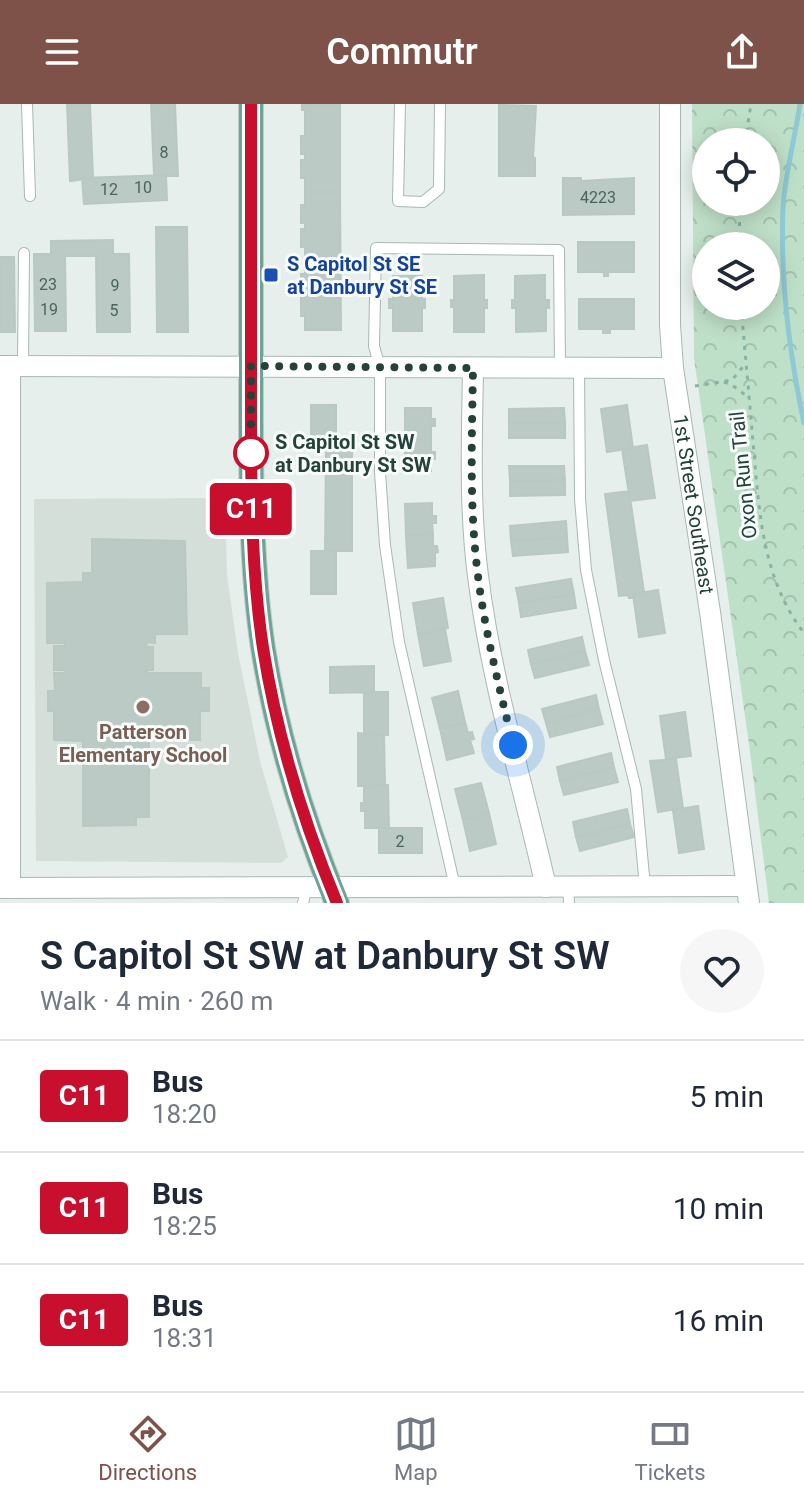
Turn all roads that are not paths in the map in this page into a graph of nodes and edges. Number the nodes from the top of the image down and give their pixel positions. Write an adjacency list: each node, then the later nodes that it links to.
1 (27, 104): 6 (lane)
2 (251, 104): 9 (main road)
3 (400, 104): 4 (lane)
4 (440, 104)
5 (670, 104): 13 (street, 1st Street Southeast)
6 (30, 196)
7 (24, 253): 8 (lane)
8 (11, 366): 9 (street); 14 (street)
9 (251, 366): 10 (street); 23 (main road)
10 (380, 368): 11 (street); 12 (lane); 17 (lane)
11 (473, 368): 12 (street); 18 (street)
12 (569, 368): 13 (street); 19 (lane)
13 (673, 368): 21 (street, 1st Street Southeast)
14 (5, 485): 15 (street)
15 (5, 607): 16 (street)
16 (5, 745): 20 (street)
17 (455, 887): 18 (street); 23 (street)
18 (546, 887): 24 (street)
19 (645, 887): 21 (street); 24 (street)
20 (5, 888): 22 (street)
21 (748, 894)
22 (187, 895): 23 (street)
23 (320, 895)
24 (569, 895)

